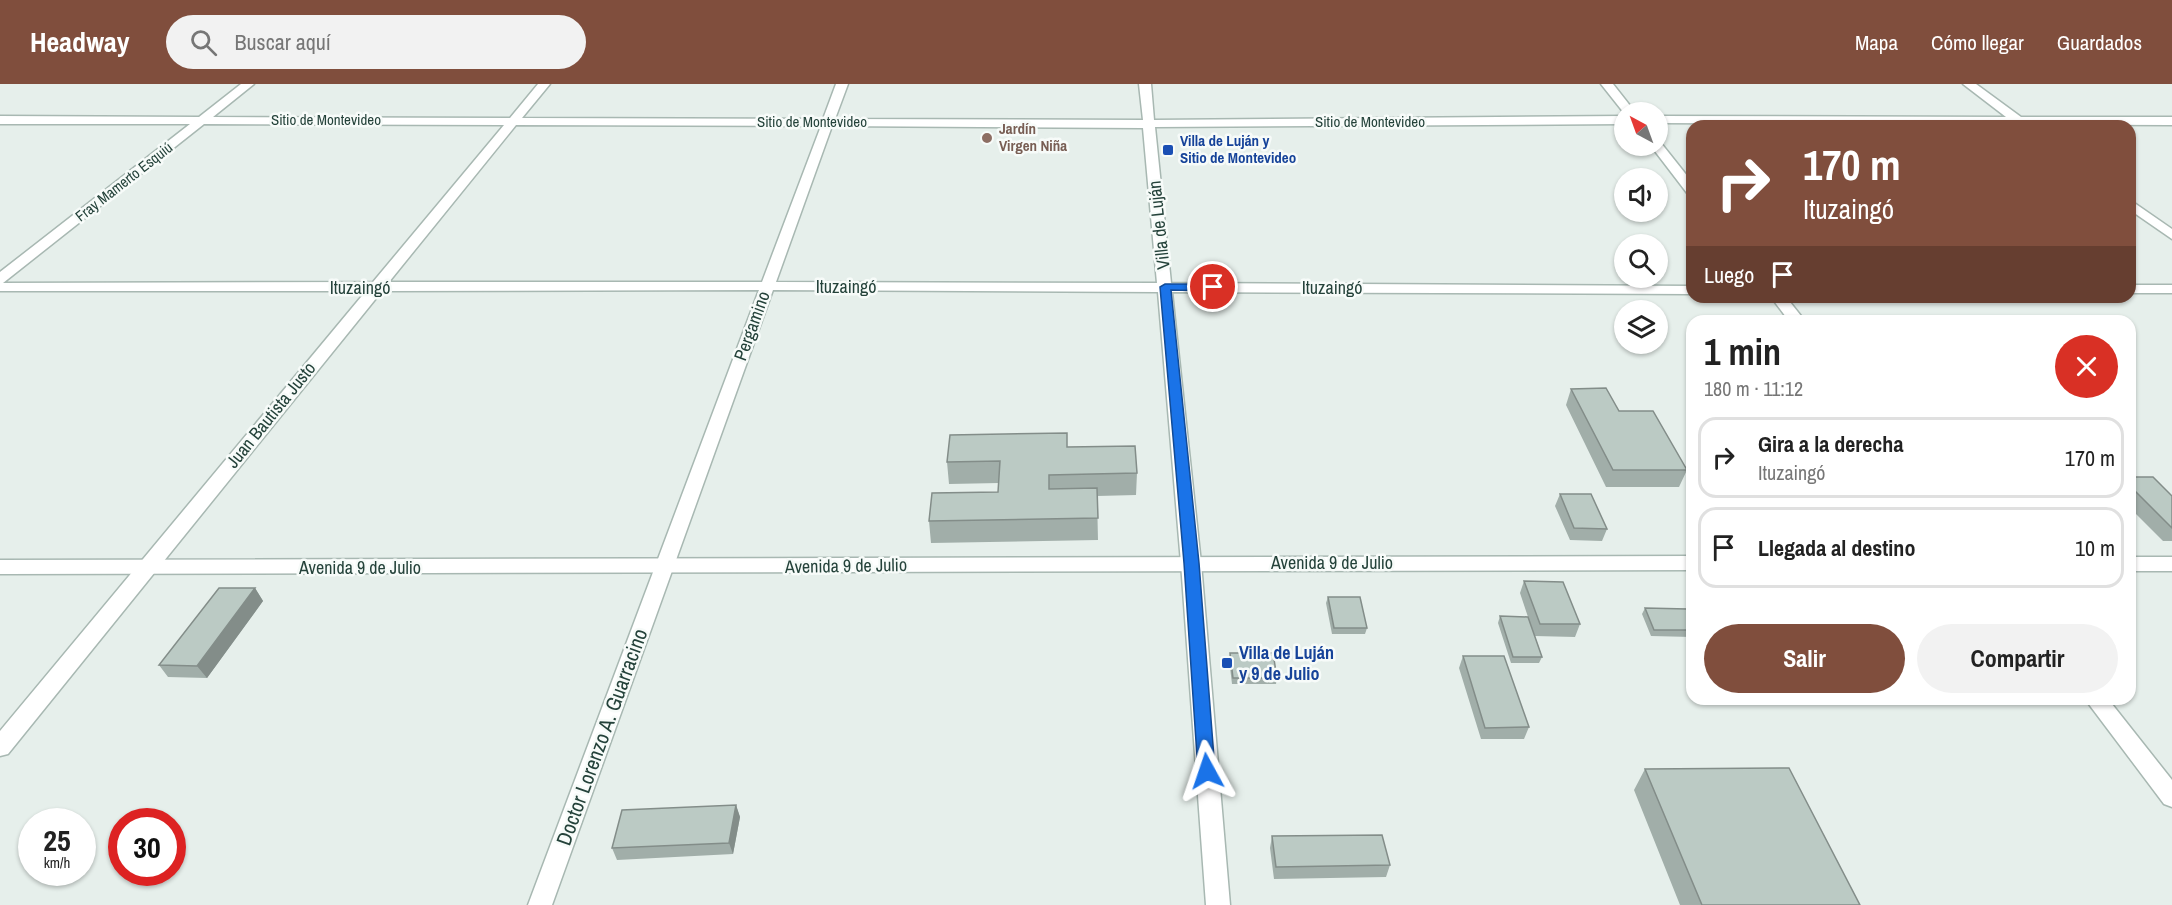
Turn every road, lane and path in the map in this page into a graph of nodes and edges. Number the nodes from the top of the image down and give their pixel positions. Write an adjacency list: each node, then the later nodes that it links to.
1 (248, 84): 9 (street, Fray Mamerto Esquiú)
2 (544, 84): 10 (street, Juan Bautista Justo)
3 (842, 84): 16 (street, Pergamino)
4 (1145, 84): 18 (street, Villa de Luján)
5 (1607, 84): 7 (street)
6 (1969, 84): 14 (street)
7 (1622, 102)
8 (0, 120): 9 (street, Sitio de Montevideo)
9 (202, 120): 10 (street, Sitio de Montevideo); 23 (street, Fray Mamerto Esquiú)
10 (513, 120): 16 (street, Sitio de Montevideo); 27 (street, Juan Bautista Justo)
11 (1614, 120): 18 (street, Sitio de Montevideo)
12 (1668, 120): 13 (street)
13 (1686, 120)
14 (2017, 120)
15 (2172, 121): 17 (street)
16 (827, 122): 18 (street, Sitio de Montevideo); 24 (street, Pergamino)
17 (2136, 122)
18 (1149, 124): 26 (street, Villa de Luján)
19 (1665, 156): 20 (street)
20 (1686, 182)
21 (2136, 208): 22 (street)
22 (2172, 235)
23 (0, 279)
24 (766, 286): 26 (street, Ituzaingó); 27 (street, Ituzaingó); 39 (street, Pergamino)
25 (0, 287): 27 (street, Ituzaingó)
26 (1165, 287): 30 (street, Ituzaingó); 33 (street, Villa de Luján)
27 (376, 288): 38 (street, Juan Bautista Justo)
28 (2136, 289): 29 (street)
29 (2172, 289)
30 (1686, 290)
31 (1783, 303): 32 (street)
32 (1792, 315)
33 (1191, 563): 34 (street, Avenida 9 de Julio); 39 (street, Avenida 9 de Julio); 44 (street, Villa de Luján)
34 (1686, 563)
35 (2136, 564): 36 (street)
36 (2172, 564)
37 (0, 567): 38 (street, Avenida 9 de Julio)
38 (146, 567): 39 (street, Avenida 9 de Julio); 41 (street, Juan Bautista Justo)
39 (664, 568): 43 (street, Doctor Lorenzo A. Guarracino)
40 (2101, 705): 42 (street)
41 (0, 747)
42 (2172, 797)
43 (540, 905)
44 (1218, 905)

